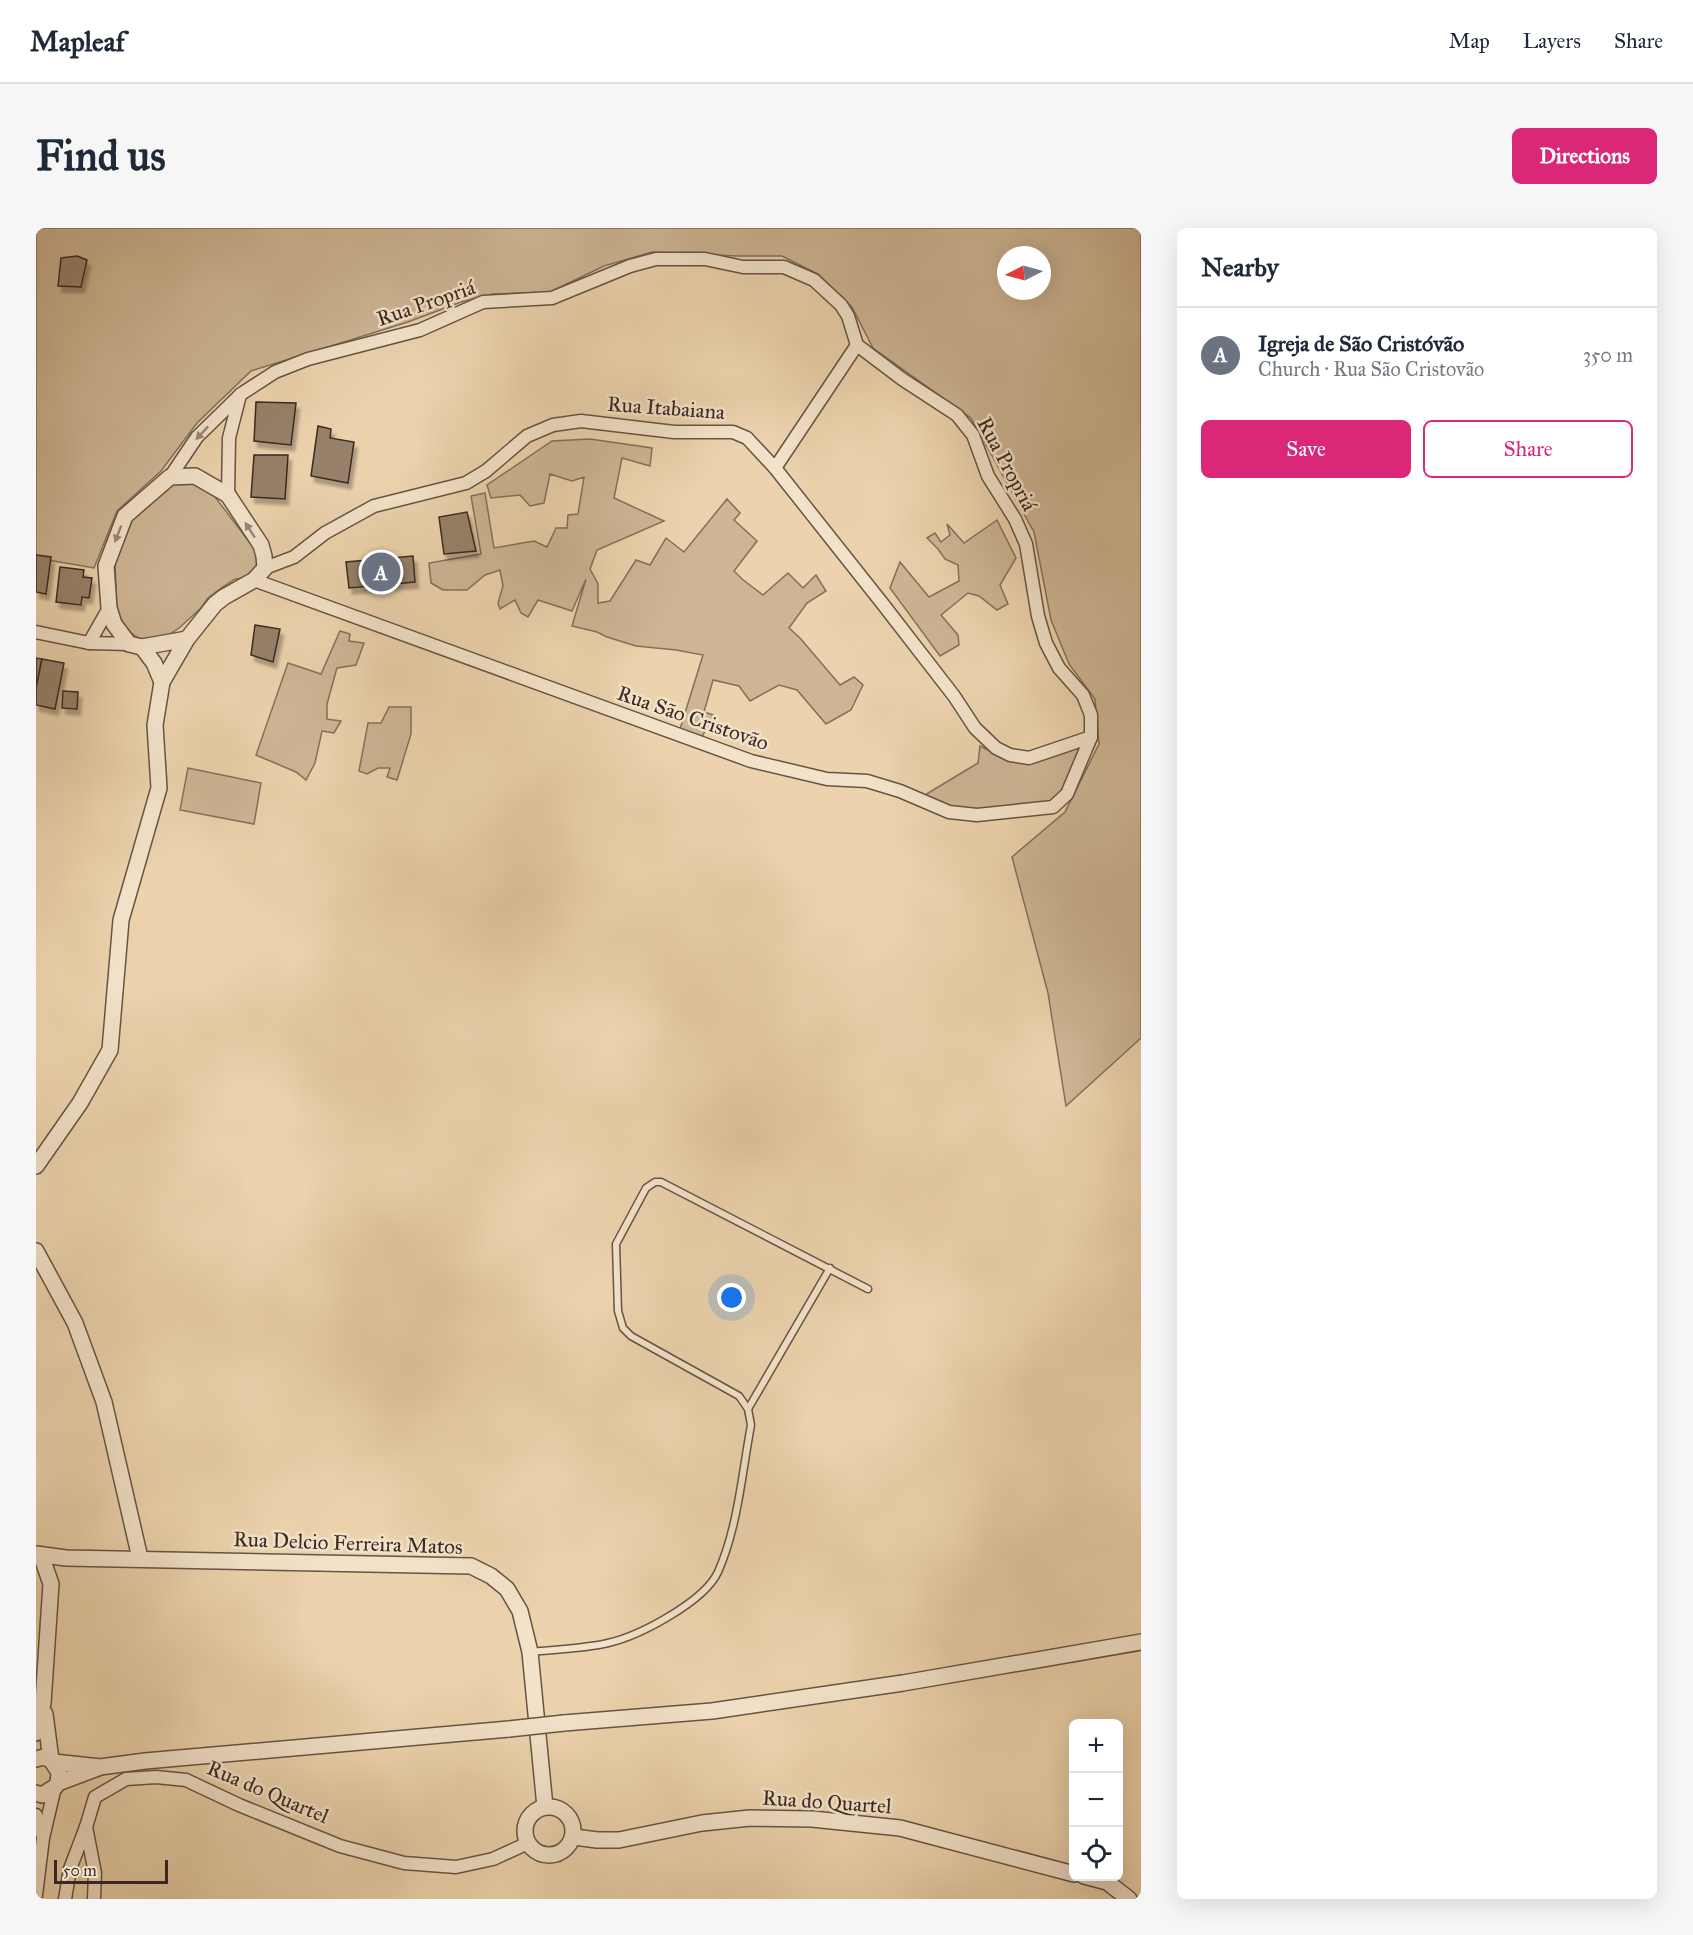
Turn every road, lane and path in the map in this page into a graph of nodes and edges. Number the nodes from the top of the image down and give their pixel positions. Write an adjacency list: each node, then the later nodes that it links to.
1 (857, 345): 2 (street, Rua Propriá); 3 (street); 14 (street, Rua Propriá)
2 (241, 394): 4 (street, Rua Propriá, one-way to 4); 5 (street)
3 (774, 468): 6 (street, Rua Itabaiana); 14 (street, Rua Itabaiana)
4 (170, 477): 5 (street); 8 (street, one-way to 8)
5 (228, 495): 6 (street, one-way to 5)
6 (265, 568): 7 (street)
7 (254, 580): 10 (street); 14 (street, Rua São Cristovão)
8 (109, 608): 11 (street); 12 (street)
9 (36, 632): 11 (street)
10 (187, 639): 12 (street); 13 (street)
11 (89, 643): 12 (street)
12 (135, 645): 13 (street)
13 (162, 682): 15 (street)
14 (1091, 737)
15 (36, 1166)
16 (36, 1251): 22 (street)
17 (830, 1268): 18 (lane); 19 (lane); 19 (lane)
18 (868, 1289)
19 (748, 1409): 25 (lane)
20 (38, 1554): 21 (street, Rua Delcio Ferreira Matos); 23 (street)
21 (66, 1558): 22 (street, Rua Delcio Ferreira Matos); 23 (street)
22 (140, 1558): 25 (street, Rua Delcio Ferreira Matos)
23 (51, 1584): 26 (street)
24 (1141, 1642): 29 (street, Rua do Quartel, bridge)
25 (530, 1652): 32 (street, Rua Delcio Ferreira Matos)
26 (43, 1703): 27 (street); 28 (street)
27 (36, 1733)
28 (47, 1760): 29 (street, Rua do Quartel); 30 (street)
29 (100, 1767): 30 (street, Rua do Quartel)
30 (57, 1785): 31 (street, Rua do Quartel); 36 (street)
31 (36, 1793)
32 (545, 1807): 35 (street); 37 (street)
33 (36, 1815): 36 (street)
34 (86, 1827): 37 (street, Rua do Quartel); 41 (street); 42 (street, Rua do Quartel)
35 (574, 1837): 37 (street); 38 (street, Rua do Quartel)
36 (43, 1838): 40 (street)
37 (528, 1843)
38 (1069, 1873)
39 (1103, 1881): 43 (street)
40 (36, 1895)
41 (65, 1899)
42 (94, 1899)
43 (1129, 1899)

